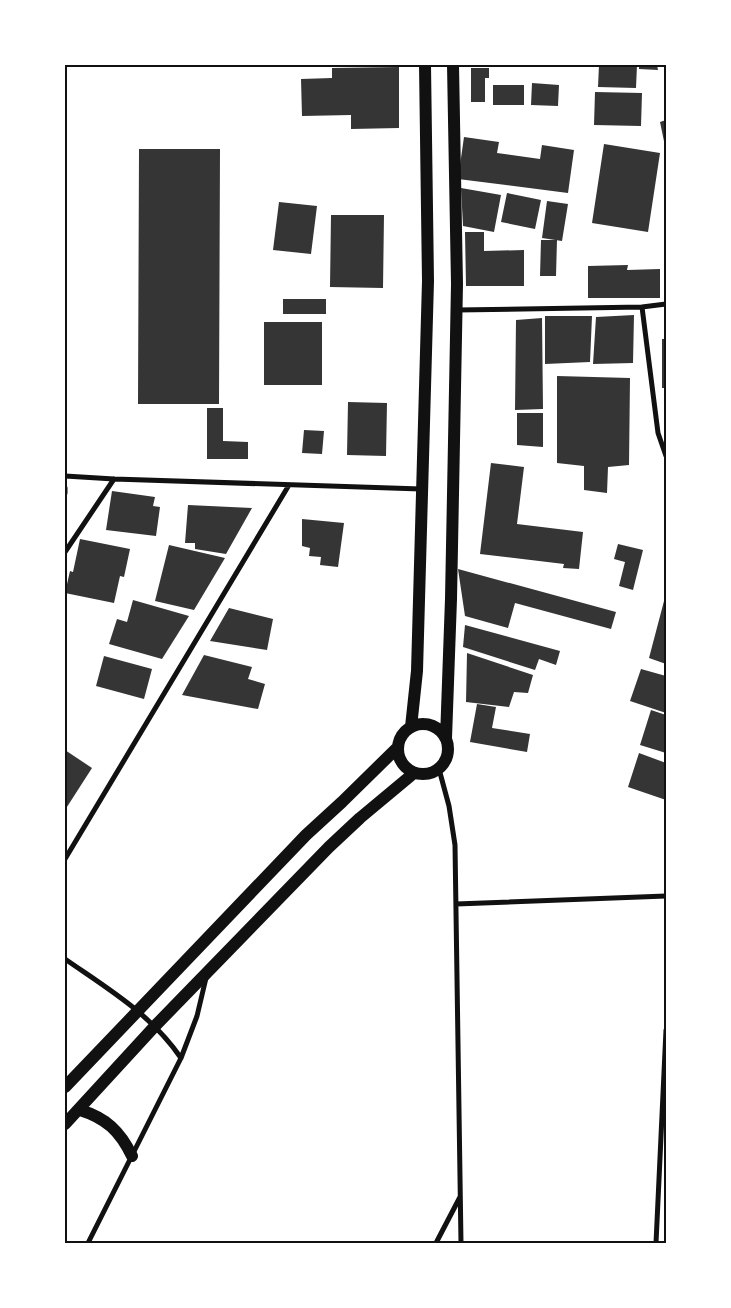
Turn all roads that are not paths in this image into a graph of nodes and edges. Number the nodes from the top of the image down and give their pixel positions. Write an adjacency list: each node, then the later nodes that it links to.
1 (425, 65): 11 (main road)
2 (453, 65): 5 (main road)
3 (666, 304): 4 (street)
4 (642, 307): 5 (street); 6 (street)
5 (456, 310): 15 (main road)
6 (666, 456)
7 (65, 476): 8 (street)
8 (114, 479): 9 (street); 13 (street)
9 (289, 485): 11 (street); 19 (street)
10 (65, 488): 12 (street)
11 (421, 489): 14 (main road)
12 (65, 493)
13 (65, 552)
14 (411, 727): 15 (main road); 16 (main road)
15 (446, 738): 17 (main road)
16 (398, 747): 18 (main road); 24 (main road)
17 (439, 769): 18 (main road); 21 (street)
18 (414, 773): 23 (main road)
19 (65, 859)
20 (666, 896): 21 (street)
21 (456, 904): 33 (street)
22 (65, 959): 24 (street)
23 (207, 972): 25 (main road); 27 (street)
24 (138, 1010): 25 (street); 28 (main road)
25 (155, 1026): 27 (street); 29 (main road)
26 (666, 1030): 31 (street)
27 (181, 1058): 32 (street)
28 (65, 1087)
29 (80, 1110): 30 (main road); 32 (main road)
30 (65, 1124)
31 (663, 1141): 37 (street)
32 (132, 1156): 34 (street)
33 (460, 1197): 35 (street); 36 (street)
34 (88, 1243)
35 (436, 1243)
36 (461, 1243)
37 (656, 1243)

